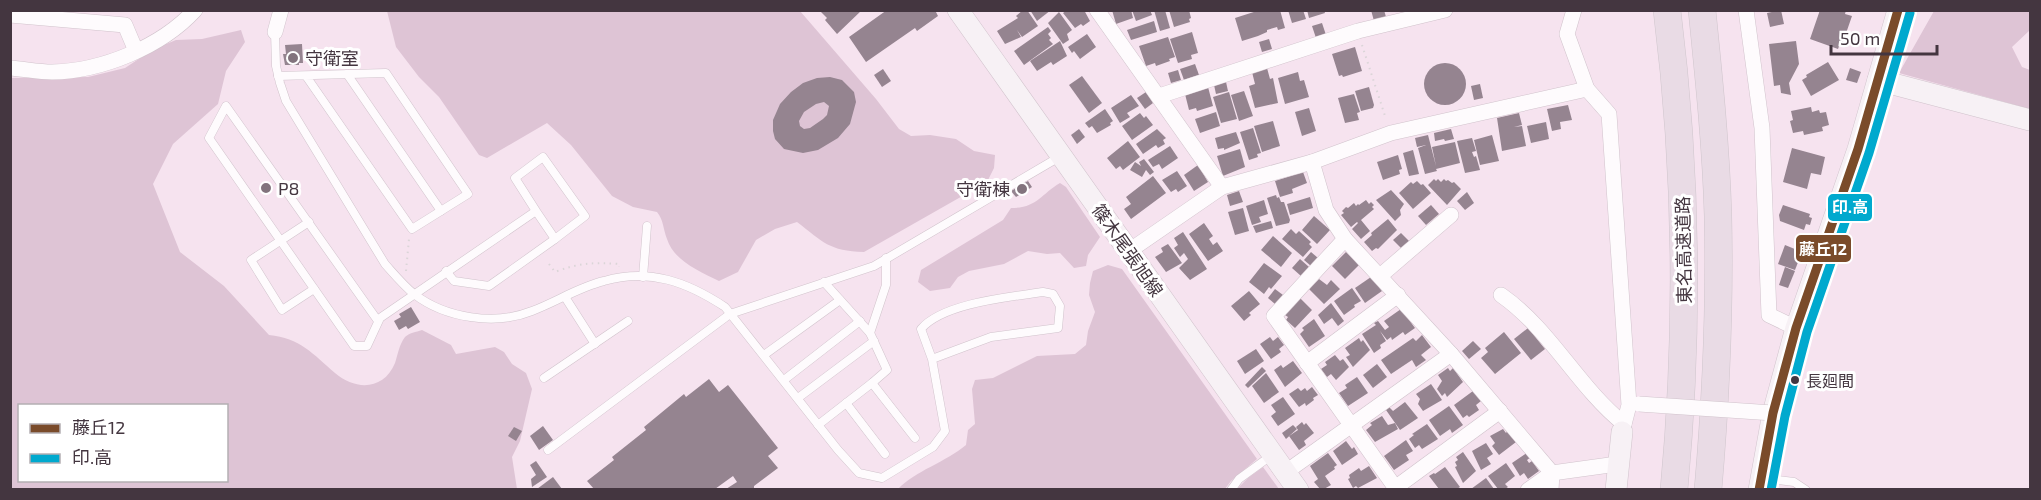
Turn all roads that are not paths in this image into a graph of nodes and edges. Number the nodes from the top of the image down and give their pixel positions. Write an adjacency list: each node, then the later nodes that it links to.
1 (195, 10): 14 (street)
2 (281, 10): 13 (street)
3 (958, 10): 23 (main road, 篠木尾張旭線)
4 (1097, 10): 21 (street)
5 (1574, 10): 20 (street)
6 (1667, 10): 83 (highway, 東名高速道路)
7 (1702, 10): 84 (highway, 東名高速道路)
8 (1746, 10): 50 (street)
9 (1898, 10): 19 (main road)
10 (1440, 11): 21 (street)
11 (50, 14): 12 (street); 14 (street)
12 (10, 15)
13 (275, 32): 18 (lane)
14 (136, 51): 15 (street)
15 (10, 68)
16 (347, 74): 17 (lane); 27 (lane); 27 (lane)
17 (306, 75): 18 (lane); 27 (lane)
18 (278, 76): 41 (lane)
19 (1878, 80): 22 (main road); 50 (main road)
20 (1587, 89): 24 (street); 63 (street)
21 (1159, 96): 25 (street)
22 (2031, 120)
23 (1062, 156): 34 (main road, 篠木尾張旭線); 35 (lane)
24 (1312, 162): 25 (street); 32 (street)
25 (1222, 187): 34 (street)
26 (536, 211): 31 (lane); 31 (lane); 36 (lane)
27 (441, 212)
28 (1451, 215): 37 (street)
29 (309, 222): 33 (lane); 33 (lane); 47 (lane)
30 (647, 226): 38 (lane)
31 (555, 239): 36 (lane)
32 (1345, 239): 37 (street); 57 (street)
33 (281, 240): 40 (lane); 40 (lane)
34 (1128, 251): 72 (main road, 篠木尾張旭線)
35 (886, 258): 39 (lane); 51 (lane)
36 (446, 271): 41 (lane)
37 (1380, 276): 42 (street)
38 (643, 277): 44 (lane); 46 (lane)
39 (824, 282): 45 (lane); 46 (lane)
40 (314, 289): 47 (lane)
41 (413, 293): 44 (lane); 47 (lane)
42 (1398, 295): 54 (street); 57 (street)
43 (1501, 295): 68 (street)
44 (565, 297): 53 (lane)
45 (840, 300): 49 (lane); 55 (lane)
46 (730, 314): 55 (lane); 70 (lane)
47 (378, 321)
48 (628, 321): 53 (lane)
49 (860, 321): 51 (lane); 59 (lane)
50 (1796, 328): 65 (main road)
51 (870, 333): 52 (lane)
52 (874, 341): 60 (lane); 61 (lane)
53 (595, 344): 58 (lane)
54 (1451, 354): 64 (street); 67 (street)
55 (764, 355): 59 (lane)
56 (932, 359): 56 (lane); 66 (lane)
57 (1307, 363): 67 (street)
58 (544, 378)
59 (784, 380): 61 (lane)
60 (872, 383): 62 (lane); 69 (lane)
61 (798, 398): 66 (lane)
62 (846, 403): 66 (lane); 71 (lane)
63 (1634, 405): 65 (street, bridge); 68 (street)
64 (1500, 411): 75 (street); 77 (street)
65 (1773, 413): 76 (main road)
66 (819, 424)
67 (1351, 426): 74 (street); 77 (street)
68 (1623, 428): 73 (main road)
69 (915, 438)
70 (548, 450)
71 (885, 454)
72 (1273, 454): 74 (main road, 篠木尾張旭線); 78 (lane)
73 (1617, 464): 75 (street); 82 (main road)
74 (1286, 472): 79 (main road, 篠木尾張旭線)
75 (1552, 473): 80 (street); 81 (street)
76 (1760, 484): 85 (lane)
77 (1396, 488)
78 (1231, 489)
79 (1299, 489)
80 (1528, 489)
81 (1551, 489)
82 (1616, 489)
83 (1674, 489)
84 (1708, 489)
85 (1806, 489)

